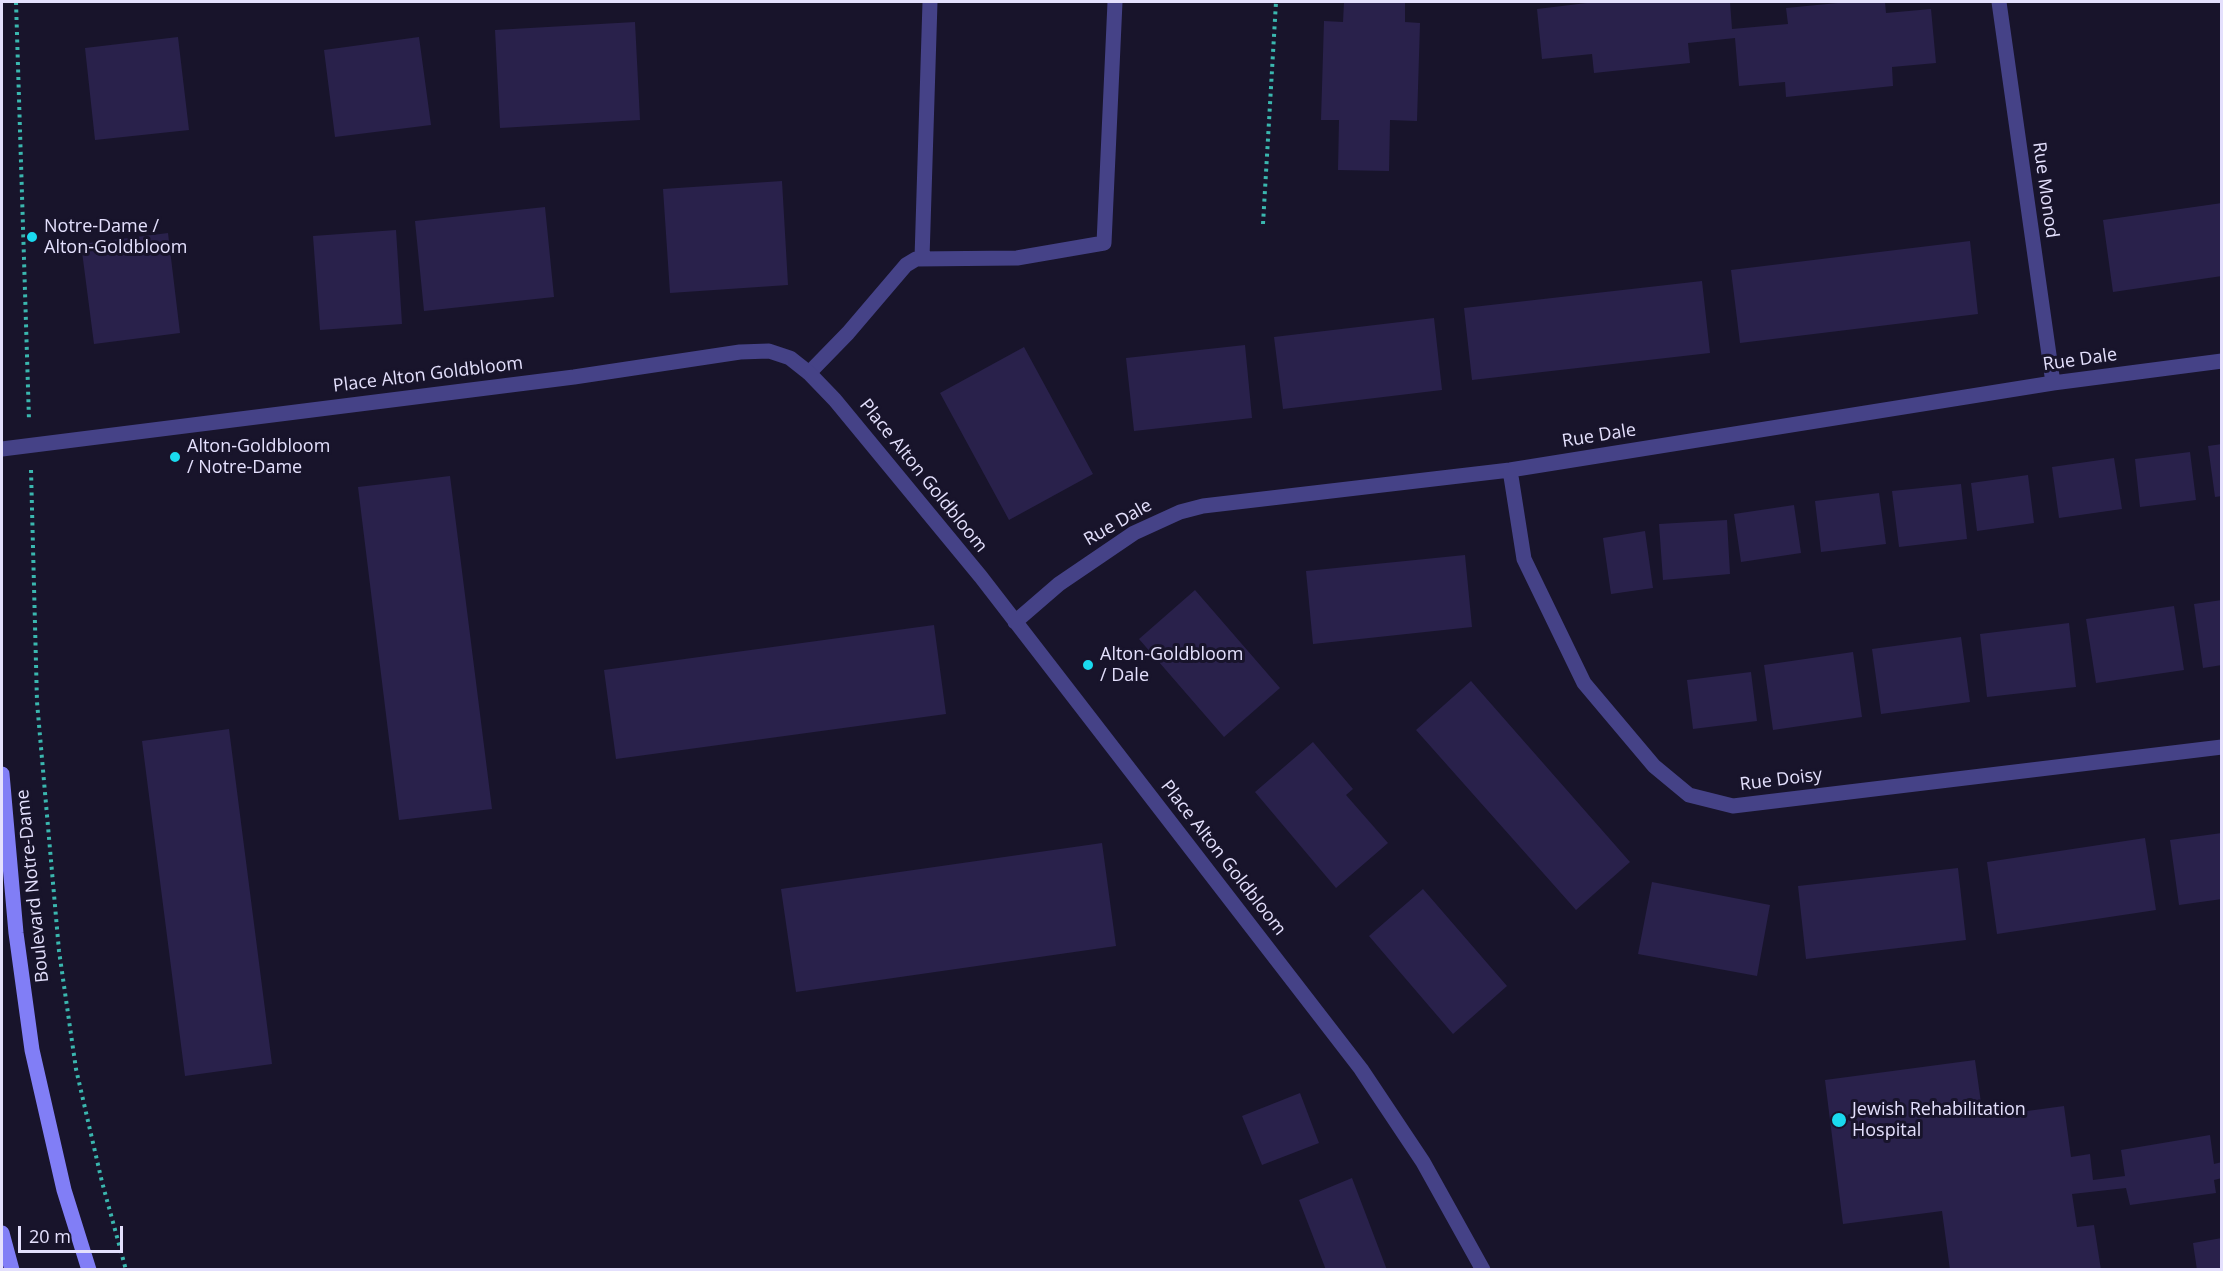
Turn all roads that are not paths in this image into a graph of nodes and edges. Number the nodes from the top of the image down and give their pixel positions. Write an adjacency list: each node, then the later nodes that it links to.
1 (930, 2): 4 (street)
2 (1115, 2): 4 (street)
3 (1999, 2): 7 (street, Rue Monod)
4 (922, 258): 6 (street)
5 (2222, 361): 7 (street, Rue Dale)
6 (810, 373): 8 (street, Place Alton Goldbloom); 10 (street, Place Alton Goldbloom)
7 (2053, 383): 9 (street, Rue Dale)
8 (2, 449)
9 (1510, 470): 10 (street, Rue Dale); 11 (street, Rue Doisy)
10 (1015, 622): 16 (street, Place Alton Goldbloom)
11 (2222, 747)
12 (2, 774): 15 (street, Boulevard Notre-Dame)
13 (2, 1233): 14 (street)
14 (12, 1269)
15 (89, 1269)
16 (1483, 1269)

